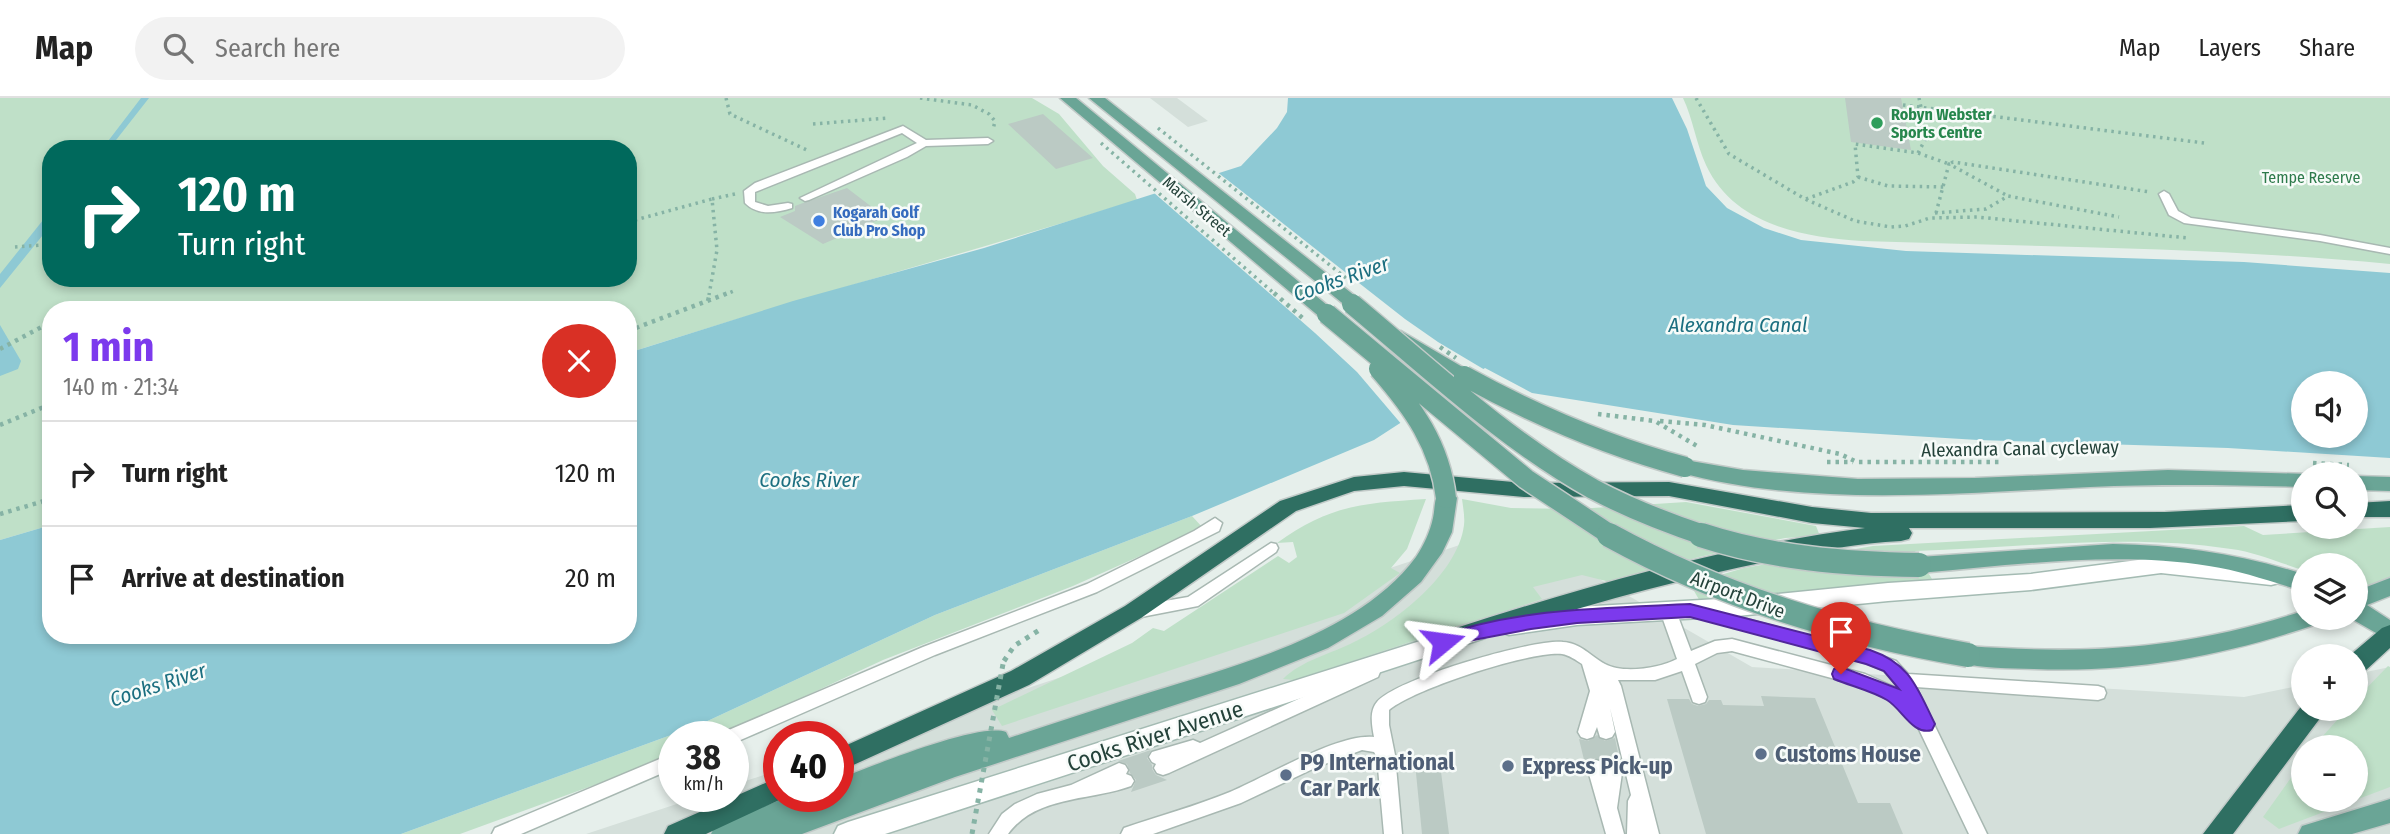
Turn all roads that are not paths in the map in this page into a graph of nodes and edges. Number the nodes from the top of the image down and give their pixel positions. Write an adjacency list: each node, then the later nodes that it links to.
1 (1067, 98): 10 (main road, Marsh Street)
2 (1096, 98): 9 (main road, Marsh Street)
3 (988, 141): 4 (lane)
4 (924, 143): 6 (lane); 7 (lane)
5 (2164, 194): 8 (lane)
6 (806, 198)
7 (788, 206)
8 (2390, 251)
9 (1352, 304): 11 (main road, bridge); 20 (main road, bridge)
10 (1320, 320): 29 (main road, Airport Drive, bridge); 40 (main road, bridge)
11 (2291, 472)
12 (2368, 478): 13 (main road)
13 (2390, 484)
14 (2390, 509): 15 (highway)
15 (2368, 510)
16 (2291, 514): 17 (highway)
17 (2164, 519): 26 (highway); 31 (highway)
18 (1215, 523): 43 (lane)
19 (1271, 548): 26 (lane)
20 (2291, 578)
21 (2291, 580): 24 (street, Cooks River Avenue)
22 (2390, 587): 23 (main road)
23 (2368, 599)
24 (1679, 611): 31 (street, Cooks River Avenue); 34 (lane); 36 (lane)
25 (2368, 611): 28 (main road)
26 (1132, 612): 46 (highway)
27 (2368, 615): 30 (main road)
28 (2390, 623)
29 (2291, 625)
30 (2390, 633): 32 (highway)
31 (1461, 635): 33 (street, Cooks River Avenue)
32 (2368, 653)
33 (1408, 655): 48 (lane); 61 (street, Cooks River Avenue)
34 (1686, 661): 35 (lane); 39 (lane); 42 (lane)
35 (1591, 664): 37 (lane); 47 (lane); 53 (lane)
36 (1904, 680): 38 (lane); 42 (lane)
37 (1597, 691): 44 (lane); 45 (lane)
38 (2098, 693)
39 (1699, 697)
40 (1122, 712): 52 (main road); 60 (main road)
41 (2304, 721): 69 (highway)
42 (1925, 724): 68 (lane)
43 (749, 729)
44 (1587, 732)
45 (1606, 732)
46 (854, 754)
47 (1386, 755): 63 (lane); 64 (lane)
48 (1161, 763)
49 (658, 767): 57 (lane)
50 (1605, 767): 65 (lane)
51 (1122, 776): 62 (lane)
52 (854, 784)
53 (1638, 789): 66 (lane); 67 (lane)
54 (763, 795): 58 (highway)
55 (2390, 811): 70 (main road)
56 (781, 812): 59 (main road)
57 (501, 834)
58 (678, 834)
59 (725, 834)
60 (772, 834)
61 (848, 834)
62 (998, 834)
63 (1130, 834)
64 (1392, 834)
65 (1615, 834)
66 (1636, 834)
67 (1650, 834)
68 (1978, 834)
69 (2217, 834)
70 (2312, 834)

